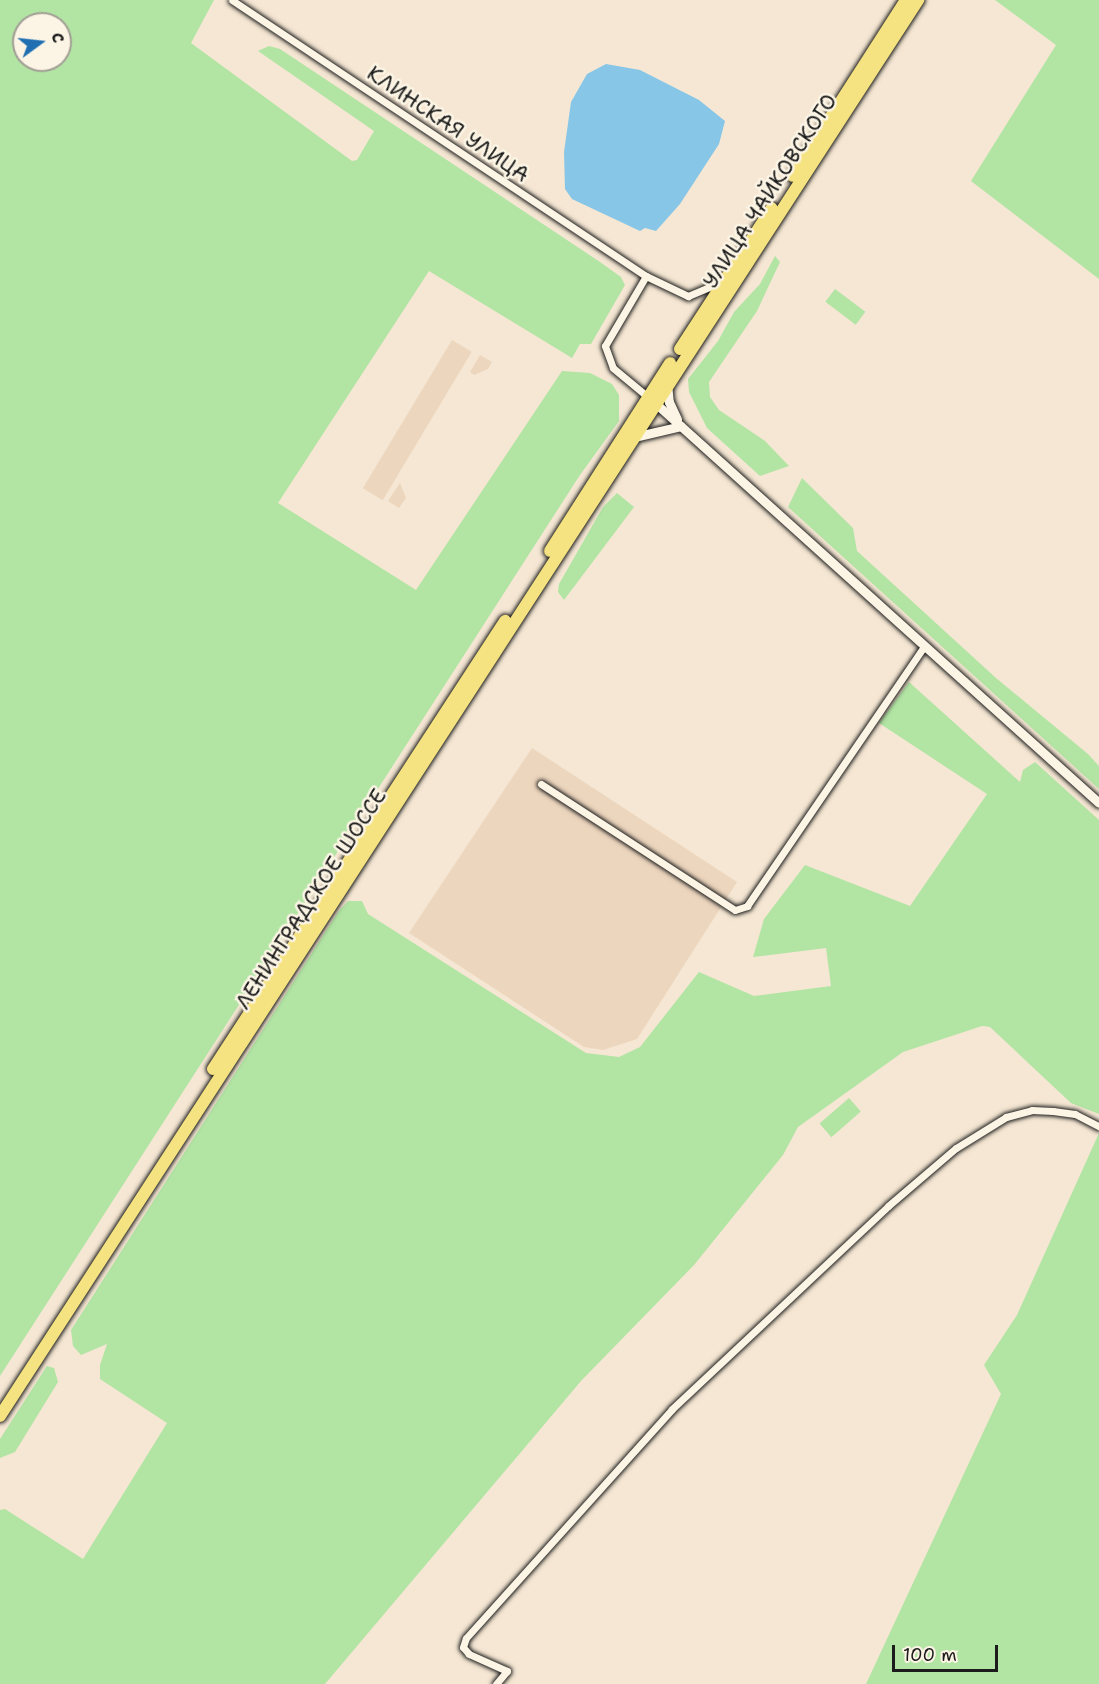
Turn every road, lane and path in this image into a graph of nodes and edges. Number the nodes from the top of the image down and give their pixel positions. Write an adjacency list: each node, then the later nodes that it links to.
1 (232, 0): 4 (street, КЛИНСКАЯ УЛИЦА)
2 (906, 0): 6 (highway, УЛИЦА ЧАЙКОВСКОГО)
3 (918, 0): 7 (highway, УЛИЦА ЧАЙКОВСКОГО)
4 (244, 3): 5 (street, КЛИНСКАЯ УЛИЦА)
5 (646, 276): 6 (street, КЛИНСКАЯ УЛИЦА); 8 (street)
6 (726, 278): 8 (highway, УЛИЦА ЧАЙКОВСКОГО)
7 (667, 383): 8 (highway, УЛИЦА ЧАЙКОВСКОГО); 9 (street)
8 (651, 400): 9 (street); 10 (highway, ЛЕНИНГРАДСКОЕ ШОССЕ); 15 (highway, ЛЕНИНГРАДСКОЕ ШОССЕ)
9 (681, 426): 10 (street); 11 (street)
10 (633, 437): 16 (highway, ЛЕНИНГРАДСКОЕ ШОССЕ)
11 (924, 647): 12 (street); 13 (street)
12 (541, 784)
13 (1099, 803)
14 (1099, 1126): 17 (street)
15 (0, 1401)
16 (0, 1416)
17 (496, 1684)

